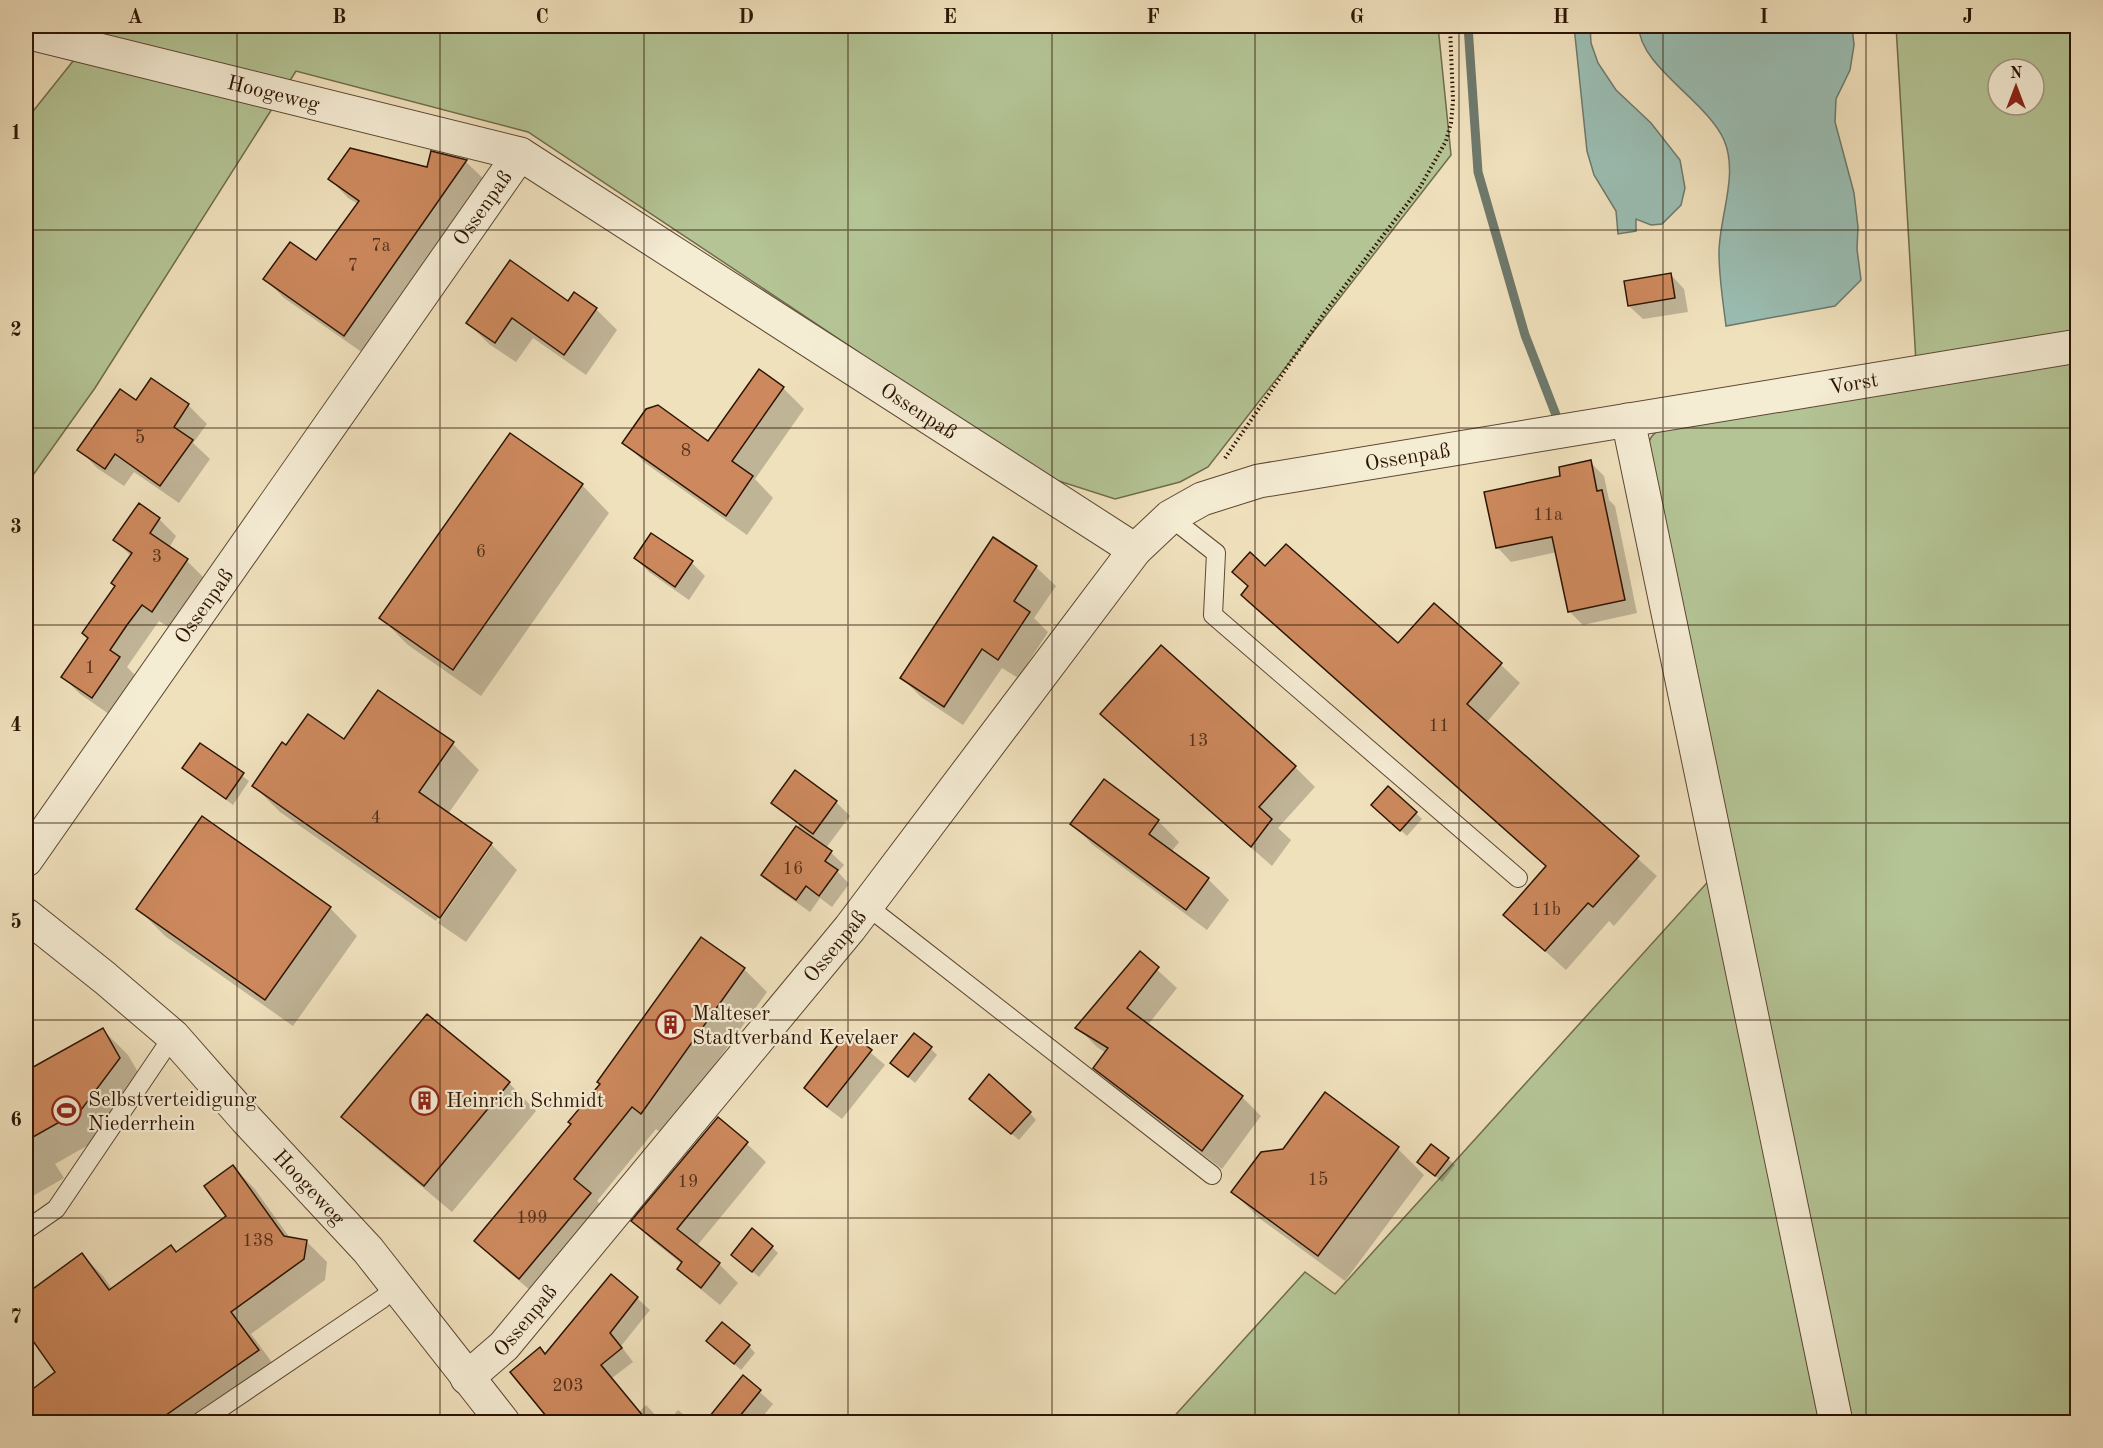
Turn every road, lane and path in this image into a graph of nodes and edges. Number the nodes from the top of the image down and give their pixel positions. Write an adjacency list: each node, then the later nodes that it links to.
1 (1450, 26): 6 (path)
2 (26, 32): 3 (street, Hoogeweg)
3 (520, 154): 8 (street, Ossenpaß); 9 (street, Ossenpaß)
4 (2078, 346): 5 (street, Vorst)
5 (1628, 420): 6 (street, Ossenpaß); 20 (street)
6 (1202, 499): 7 (street, Ossenpaß)
7 (1170, 517): 8 (street, Ossenpaß); 10 (lane)
8 (1135, 550): 11 (street, Ossenpaß)
9 (26, 860)
10 (1518, 878)
11 (867, 906): 14 (lane); 17 (street, Ossenpaß)
12 (26, 915): 13 (street, Hoogeweg)
13 (173, 1036): 15 (lane); 16 (street, Hoogeweg)
14 (1212, 1175)
15 (26, 1230)
16 (396, 1286): 17 (street, Hoogeweg); 18 (lane)
17 (467, 1378): 19 (street, Hoogeweg)
18 (200, 1422)
19 (503, 1422)
20 (1836, 1422)

